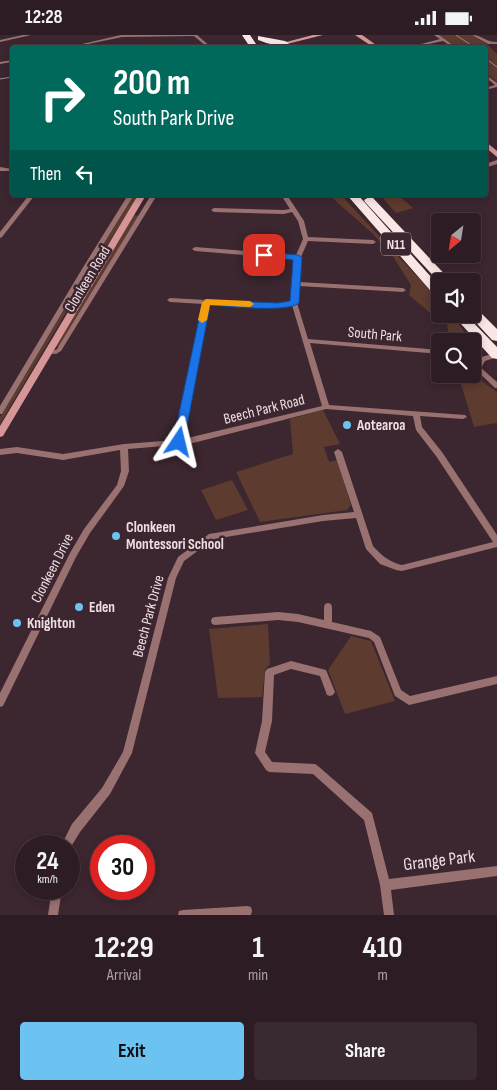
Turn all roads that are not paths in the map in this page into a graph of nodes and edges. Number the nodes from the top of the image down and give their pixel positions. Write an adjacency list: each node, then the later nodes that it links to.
1 (30, 35): 10 (street)
2 (138, 35): 3 (street); 13 (street)
3 (194, 35): 14 (street)
4 (320, 35): 11 (main road)
5 (358, 35): 16 (main road)
6 (436, 35): 9 (street)
7 (474, 35): 12 (street)
8 (258, 39): 11 (highway)
9 (444, 40): 17 (street); 18 (street)
10 (0, 41)
11 (285, 43): 15 (main road)
12 (497, 43)
13 (80, 45)
14 (206, 45)
15 (278, 45)
16 (373, 45)
17 (421, 45)
18 (451, 45)
19 (488, 146): 20 (main road)
20 (497, 155)
21 (30, 197): 32 (street)
22 (130, 197): 37 (street, Clonkeen Road)
23 (141, 197): 28 (main road, Clonkeen Road)
24 (153, 197): 31 (street, Clonkeen Road)
25 (285, 197): 30 (street)
26 (354, 197): 41 (highway, N11)
27 (367, 197): 39 (highway, N11)
28 (133, 210): 31 (street); 38 (main road, Clonkeen Road)
29 (214, 210): 30 (street)
30 (293, 210): 33 (street)
31 (144, 212): 51 (street, Clonkeen Road)
32 (0, 236)
33 (306, 239): 34 (street); 36 (street)
34 (373, 242)
35 (195, 249): 36 (street)
36 (298, 257): 40 (street)
37 (85, 269): 38 (street, Clonkeen Road); 54 (street, Clonkeen Road)
38 (96, 270): 51 (main road, Clonkeen Road)
39 (438, 273)
40 (297, 283): 42 (street); 45 (street)
41 (431, 284)
42 (403, 291)
43 (170, 300): 44 (street)
44 (206, 302): 45 (street); 61 (street)
45 (294, 303): 49 (street)
46 (481, 320): 48 (highway)
47 (467, 323): 52 (highway)
48 (495, 333)
49 (307, 341): 50 (street, South Park); 56 (street)
50 (431, 351)
51 (48, 352): 55 (main road, Clonkeen Road)
52 (497, 355): 53 (street)
53 (497, 386)
54 (15, 387): 55 (street); 57 (street, Clonkeen Road)
55 (27, 388): 60 (main road, Clonkeen Road)
56 (326, 407): 58 (street, Beech Park Road); 61 (street, Beech Park Road)
57 (0, 412)
58 (416, 413): 59 (street, Beech Park Road); 66 (street)
59 (464, 417)
60 (0, 434)
61 (179, 442): 62 (street, Beech Park Road)
62 (124, 447): 63 (street, Beech Park Road); 72 (street, Clonkeen Drive)
63 (0, 452)
64 (338, 452): 65 (street)
65 (358, 515): 66 (street); 73 (street, Beech Park Drive)
66 (497, 543)
67 (328, 607): 69 (street)
68 (215, 621): 69 (street)
69 (328, 624): 70 (street)
70 (497, 680)
71 (330, 692): 75 (street, Grange Park)
72 (0, 703)
73 (72, 835)
74 (497, 871): 75 (street, Grange Park)
75 (385, 885): 80 (street, Grange Park)
76 (55, 900): 78 (street)
77 (247, 911): 79 (street)
78 (53, 915)
79 (183, 915)
80 (389, 915)

